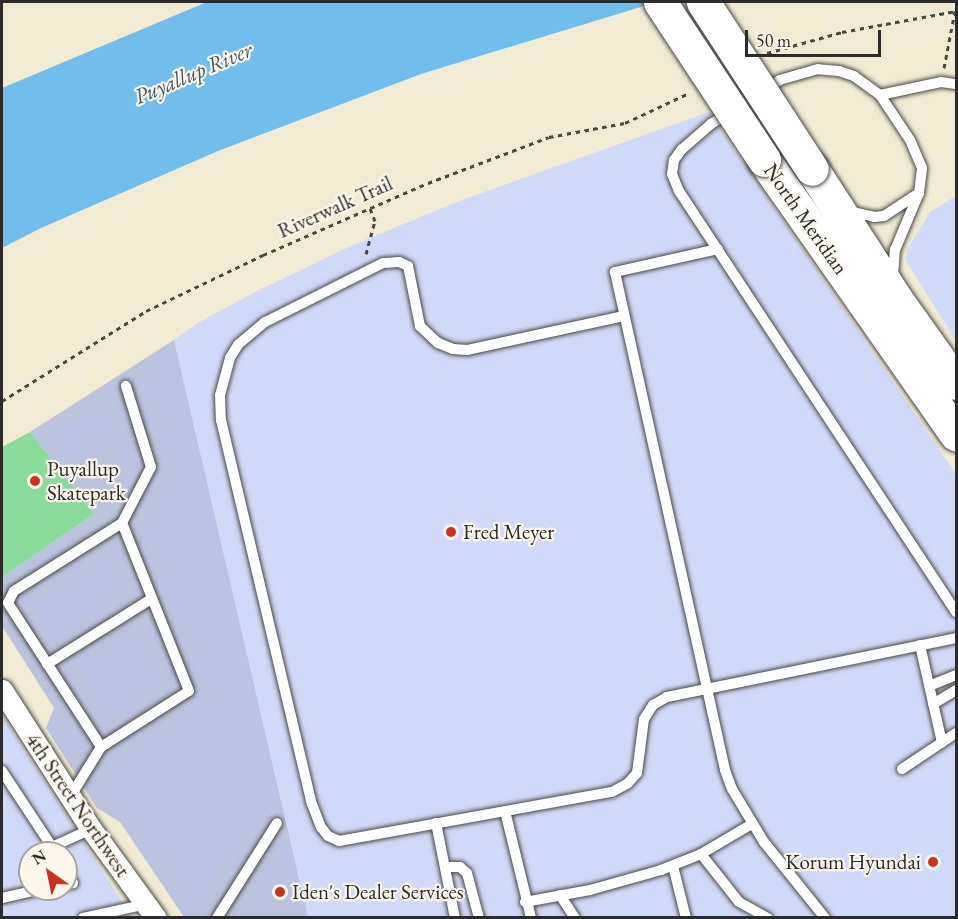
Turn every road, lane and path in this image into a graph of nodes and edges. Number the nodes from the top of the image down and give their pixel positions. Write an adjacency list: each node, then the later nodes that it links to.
1 (660, 2): 19 (main road, North Meridian, bridge)
2 (703, 2): 10 (main road, North Meridian, bridge)
3 (956, 11): 4 (path); 5 (path)
4 (809, 41)
5 (941, 82): 6 (lane); 8 (lane)
6 (957, 84)
7 (690, 93): 11 (path, Riverwalk Trail)
8 (880, 94): 9 (lane); 12 (lane)
9 (919, 193): 10 (lane); 14 (lane)
10 (837, 206): 14 (main road, North Meridian)
11 (370, 208): 13 (path); 18 (path, Riverwalk Trail)
12 (718, 249): 15 (lane); 22 (lane)
13 (367, 271): 15 (lane); 40 (lane)
14 (896, 298): 16 (main road, North Meridian)
15 (624, 316): 28 (lane)
16 (957, 384)
17 (126, 386): 20 (lane)
18 (2, 401)
19 (957, 434)
20 (122, 522): 21 (lane); 25 (lane)
21 (152, 599): 25 (lane); 34 (lane)
22 (957, 612)
23 (957, 638): 24 (lane)
24 (920, 645): 27 (lane); 28 (lane)
25 (47, 664): 34 (lane)
26 (957, 675): 27 (lane)
27 (929, 686): 31 (lane)
28 (707, 687): 38 (lane); 41 (lane)
29 (2, 690): 37 (street, 4th Street Northwest)
30 (957, 690): 31 (lane)
31 (933, 704): 33 (lane)
32 (957, 733): 33 (lane)
33 (942, 743): 35 (lane)
34 (101, 747): 37 (lane)
35 (902, 769)
36 (2, 771): 43 (lane)
37 (70, 797): 42 (street, 4th Street Northwest)
38 (505, 811): 40 (lane); 51 (lane)
39 (277, 823): 54 (lane)
40 (436, 824): 47 (lane)
41 (752, 824): 45 (lane); 61 (lane)
42 (91, 829): 44 (lane); 52 (street, 4th Street Northwest)
43 (48, 841)
44 (70, 841)
45 (701, 854): 46 (lane); 60 (lane)
46 (673, 866): 49 (lane); 59 (lane)
47 (445, 867): 55 (lane); 56 (lane)
48 (18, 894): 50 (lane)
49 (560, 895): 51 (lane); 58 (lane)
50 (2, 898)
51 (525, 902): 57 (lane)
52 (152, 911): 53 (lane)
53 (83, 918)
54 (218, 918)
55 (455, 918)
56 (479, 918)
57 (531, 918)
58 (575, 918)
59 (686, 918)
60 (768, 918)
61 (825, 918)

